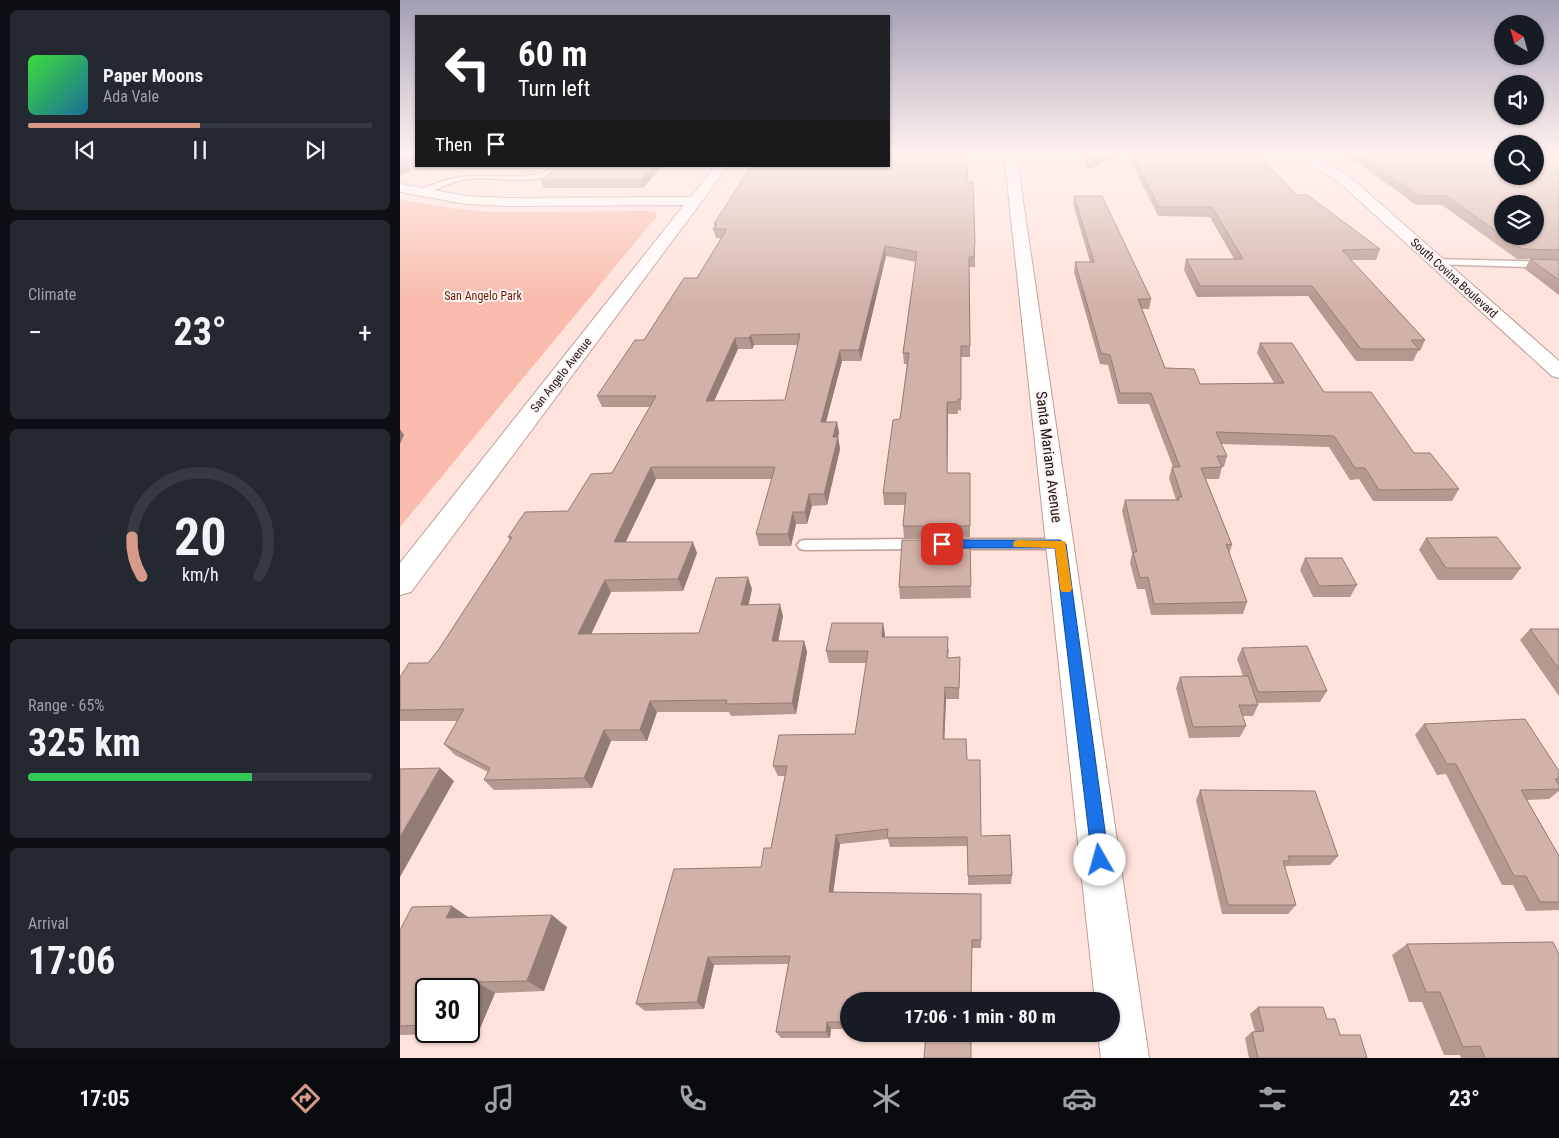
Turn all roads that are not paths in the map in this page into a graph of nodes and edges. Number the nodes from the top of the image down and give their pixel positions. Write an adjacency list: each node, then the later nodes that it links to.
1 (513, 202): 2 (street)
2 (579, 202)
3 (694, 202): 11 (street, San Angelo Avenue)
4 (1016, 202): 9 (street, Santa Mariana Avenue)
5 (1370, 202): 6 (street, South Covina Boulevard)
6 (1437, 262): 7 (lane); 8 (street, South Covina Boulevard)
7 (1559, 265)
8 (1559, 372)
9 (1060, 544): 10 (lane); 12 (street, Santa Mariana Avenue)
10 (805, 545)
11 (400, 584)
12 (1125, 1058)

